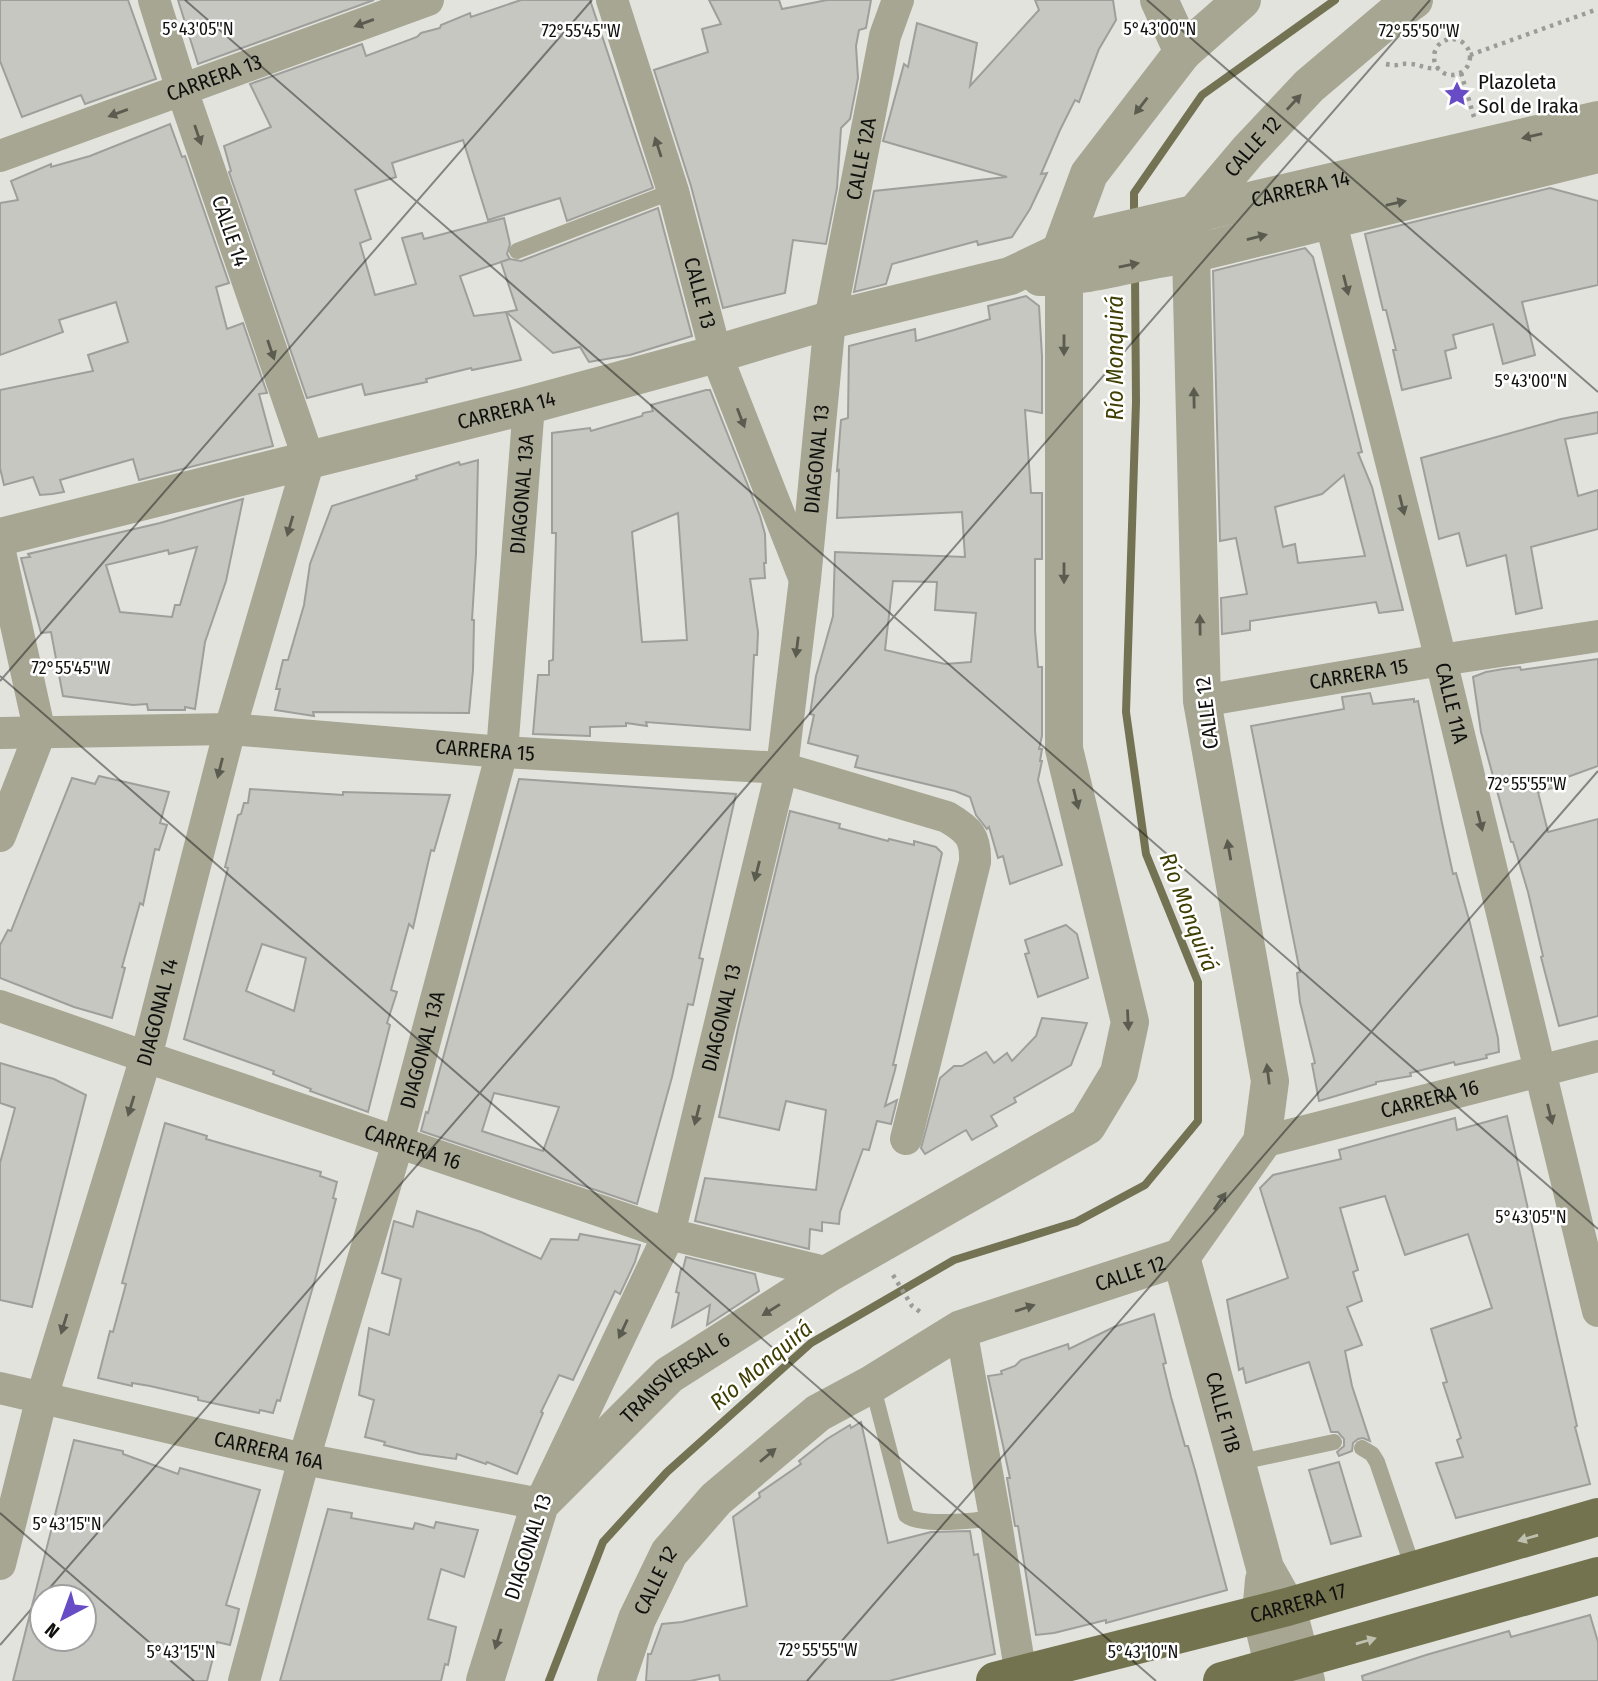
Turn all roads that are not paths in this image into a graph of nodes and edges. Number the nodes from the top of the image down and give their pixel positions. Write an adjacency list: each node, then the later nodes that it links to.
1 (154, 0): 9 (street, CALLE 14)
2 (428, 0): 9 (street, CARRERA 13, one-way to 9)
3 (612, 0): 13 (street, CALLE 13, one-way to 3)
4 (898, 0): 18 (street, CALLE 12A)
5 (1160, 0): 8 (street)
6 (1242, 0): 8 (street)
7 (1414, 0): 15 (street, CALLE 12, one-way to 7)
8 (1183, 52): 17 (street, one-way to 17)
9 (182, 90): 12 (street, CARRERA 13, one-way to 12); 21 (street, CALLE 14, one-way to 21)
10 (1598, 120): 15 (street, CARRERA 14, one-way to 15)
11 (1598, 154): 14 (street, CARRERA 14, one-way to 11)
12 (0, 156)
13 (673, 191): 16 (lane); 19 (street, CALLE 13)
14 (1330, 219): 15 (street, CARRERA 14, one-way to 14); 26 (street, CALLE 11A, one-way to 26)
15 (1178, 237): 17 (street, CARRERA 14); 27 (street, CALLE 12, one-way to 15)
16 (517, 251)
17 (1076, 260): 18 (street, CARRERA 14); 43 (street, one-way to 43)
18 (830, 320): 19 (street, CARRERA 14); 24 (street, DIAGONAL 13)
19 (716, 354): 20 (street, CARRERA 14); 24 (street, CALLE 13, one-way to 24)
20 (529, 405): 21 (street, CARRERA 14); 31 (street, DIAGONAL 13A)
21 (309, 460): 22 (street, CARRERA 14); 28 (street, DIAGONAL 14, one-way to 28)
22 (0, 537)
23 (0, 552): 30 (street)
24 (805, 579): 32 (street, DIAGONAL 13, one-way to 32)
25 (1598, 636): 26 (street, CARRERA 15)
26 (1441, 660): 27 (street, CARRERA 15); 37 (street, CALLE 11A, one-way to 37)
27 (1202, 701): 40 (street, CALLE 12, one-way to 27)
28 (230, 729): 30 (street, CARRERA 15); 31 (street, CARRERA 15); 36 (street, DIAGONAL 14, one-way to 36)
29 (0, 733): 30 (street, CARRERA 15)
30 (40, 733): 33 (street)
31 (502, 752): 32 (street, CARRERA 15); 39 (street, DIAGONAL 13A)
32 (782, 768): 38 (street, CARRERA 15); 41 (street, DIAGONAL 13, one-way to 41)
33 (0, 836)
34 (0, 1006): 36 (street, CARRERA 16)
35 (1598, 1056): 37 (street, CARRERA 16)
36 (146, 1058): 39 (street, CARRERA 16); 48 (street, DIAGONAL 14, one-way to 48)
37 (1540, 1071): 40 (street, CARRERA 16); 44 (street, CALLE 11A, one-way to 44)
38 (906, 1139)
39 (398, 1142): 41 (street, CARRERA 16); 51 (street, DIAGONAL 13A)
40 (1262, 1142): 42 (street, CALLE 12, one-way to 40)
41 (669, 1234): 43 (street, CARRERA 16); 53 (street, DIAGONAL 13, one-way to 53)
42 (1181, 1257): 45 (street, CALLE 12, one-way to 42); 52 (street, CALLE 11B)
43 (829, 1273): 53 (street, TRANSVERSAL 6, one-way to 53)
44 (1596, 1294)
45 (947, 1325): 46 (street, CALLE 12); 54 (street)
46 (872, 1384): 54 (lane); 64 (street, CALLE 12, one-way to 46)
47 (0, 1388): 48 (street, CARRERA 16A)
48 (42, 1397): 51 (street, CARRERA 16A); 56 (street, DIAGONAL 14)
49 (1334, 1442): 52 (lane)
50 (1362, 1448): 57 (lane)
51 (304, 1459): 53 (street, CARRERA 16A); 62 (street, DIAGONAL 13A)
52 (1236, 1463): 59 (street, CALLE 11B)
53 (540, 1504): 63 (street, DIAGONAL 13, one-way to 63)
54 (995, 1517): 61 (street)
55 (1596, 1524): 57 (main road, CARRERA 17, one-way to 57)
56 (0, 1564)
57 (1414, 1571): 59 (main road, CARRERA 17)
58 (1598, 1576): 60 (main road, one-way to 58)
59 (1274, 1611): 60 (street, CALLE 11B); 61 (main road, CARRERA 17)
60 (1289, 1672): 65 (main road)
61 (1013, 1679)
62 (244, 1681)
63 (485, 1681)
64 (616, 1681)
65 (1222, 1681)

